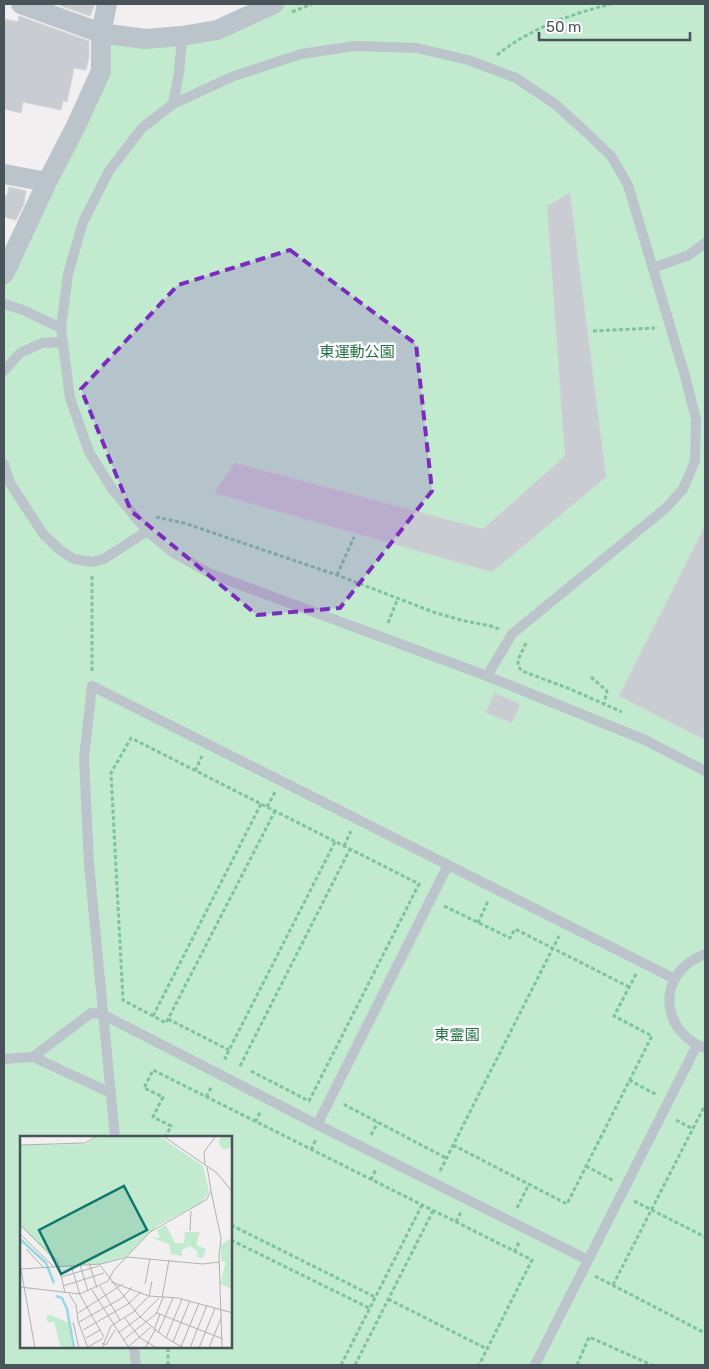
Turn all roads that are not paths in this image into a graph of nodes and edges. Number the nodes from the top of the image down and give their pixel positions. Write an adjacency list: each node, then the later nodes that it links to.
1 (21, 4): 4 (street)
2 (107, 4): 4 (street)
3 (274, 4): 5 (street)
4 (102, 33): 5 (street); 8 (street)
5 (182, 36): 6 (lane)
6 (173, 104): 10 (lane); 13 (lane)
7 (4, 174): 8 (street)
8 (47, 182): 11 (street)
9 (705, 243): 10 (lane)
10 (654, 268): 19 (lane)
11 (4, 274)
12 (4, 304): 13 (lane)
13 (61, 328): 14 (lane)
14 (63, 342): 15 (lane); 18 (lane)
15 (4, 371)
16 (4, 464): 17 (lane)
17 (7, 484): 18 (lane)
18 (147, 531): 19 (lane)
19 (487, 676): 20 (lane)
20 (705, 771)
21 (448, 865): 23 (lane); 24 (lane); 29 (lane)
22 (705, 954): 23 (lane)
23 (675, 979): 25 (lane)
24 (102, 1014): 26 (lane); 28 (lane); 29 (lane)
25 (701, 1047): 31 (lane)
26 (33, 1058): 27 (lane); 28 (lane)
27 (4, 1059)
28 (111, 1093): 30 (lane)
29 (317, 1125): 31 (lane)
30 (115, 1136)
31 (588, 1260): 34 (lane)
32 (134, 1349): 33 (lane)
33 (136, 1365)
34 (535, 1365)

